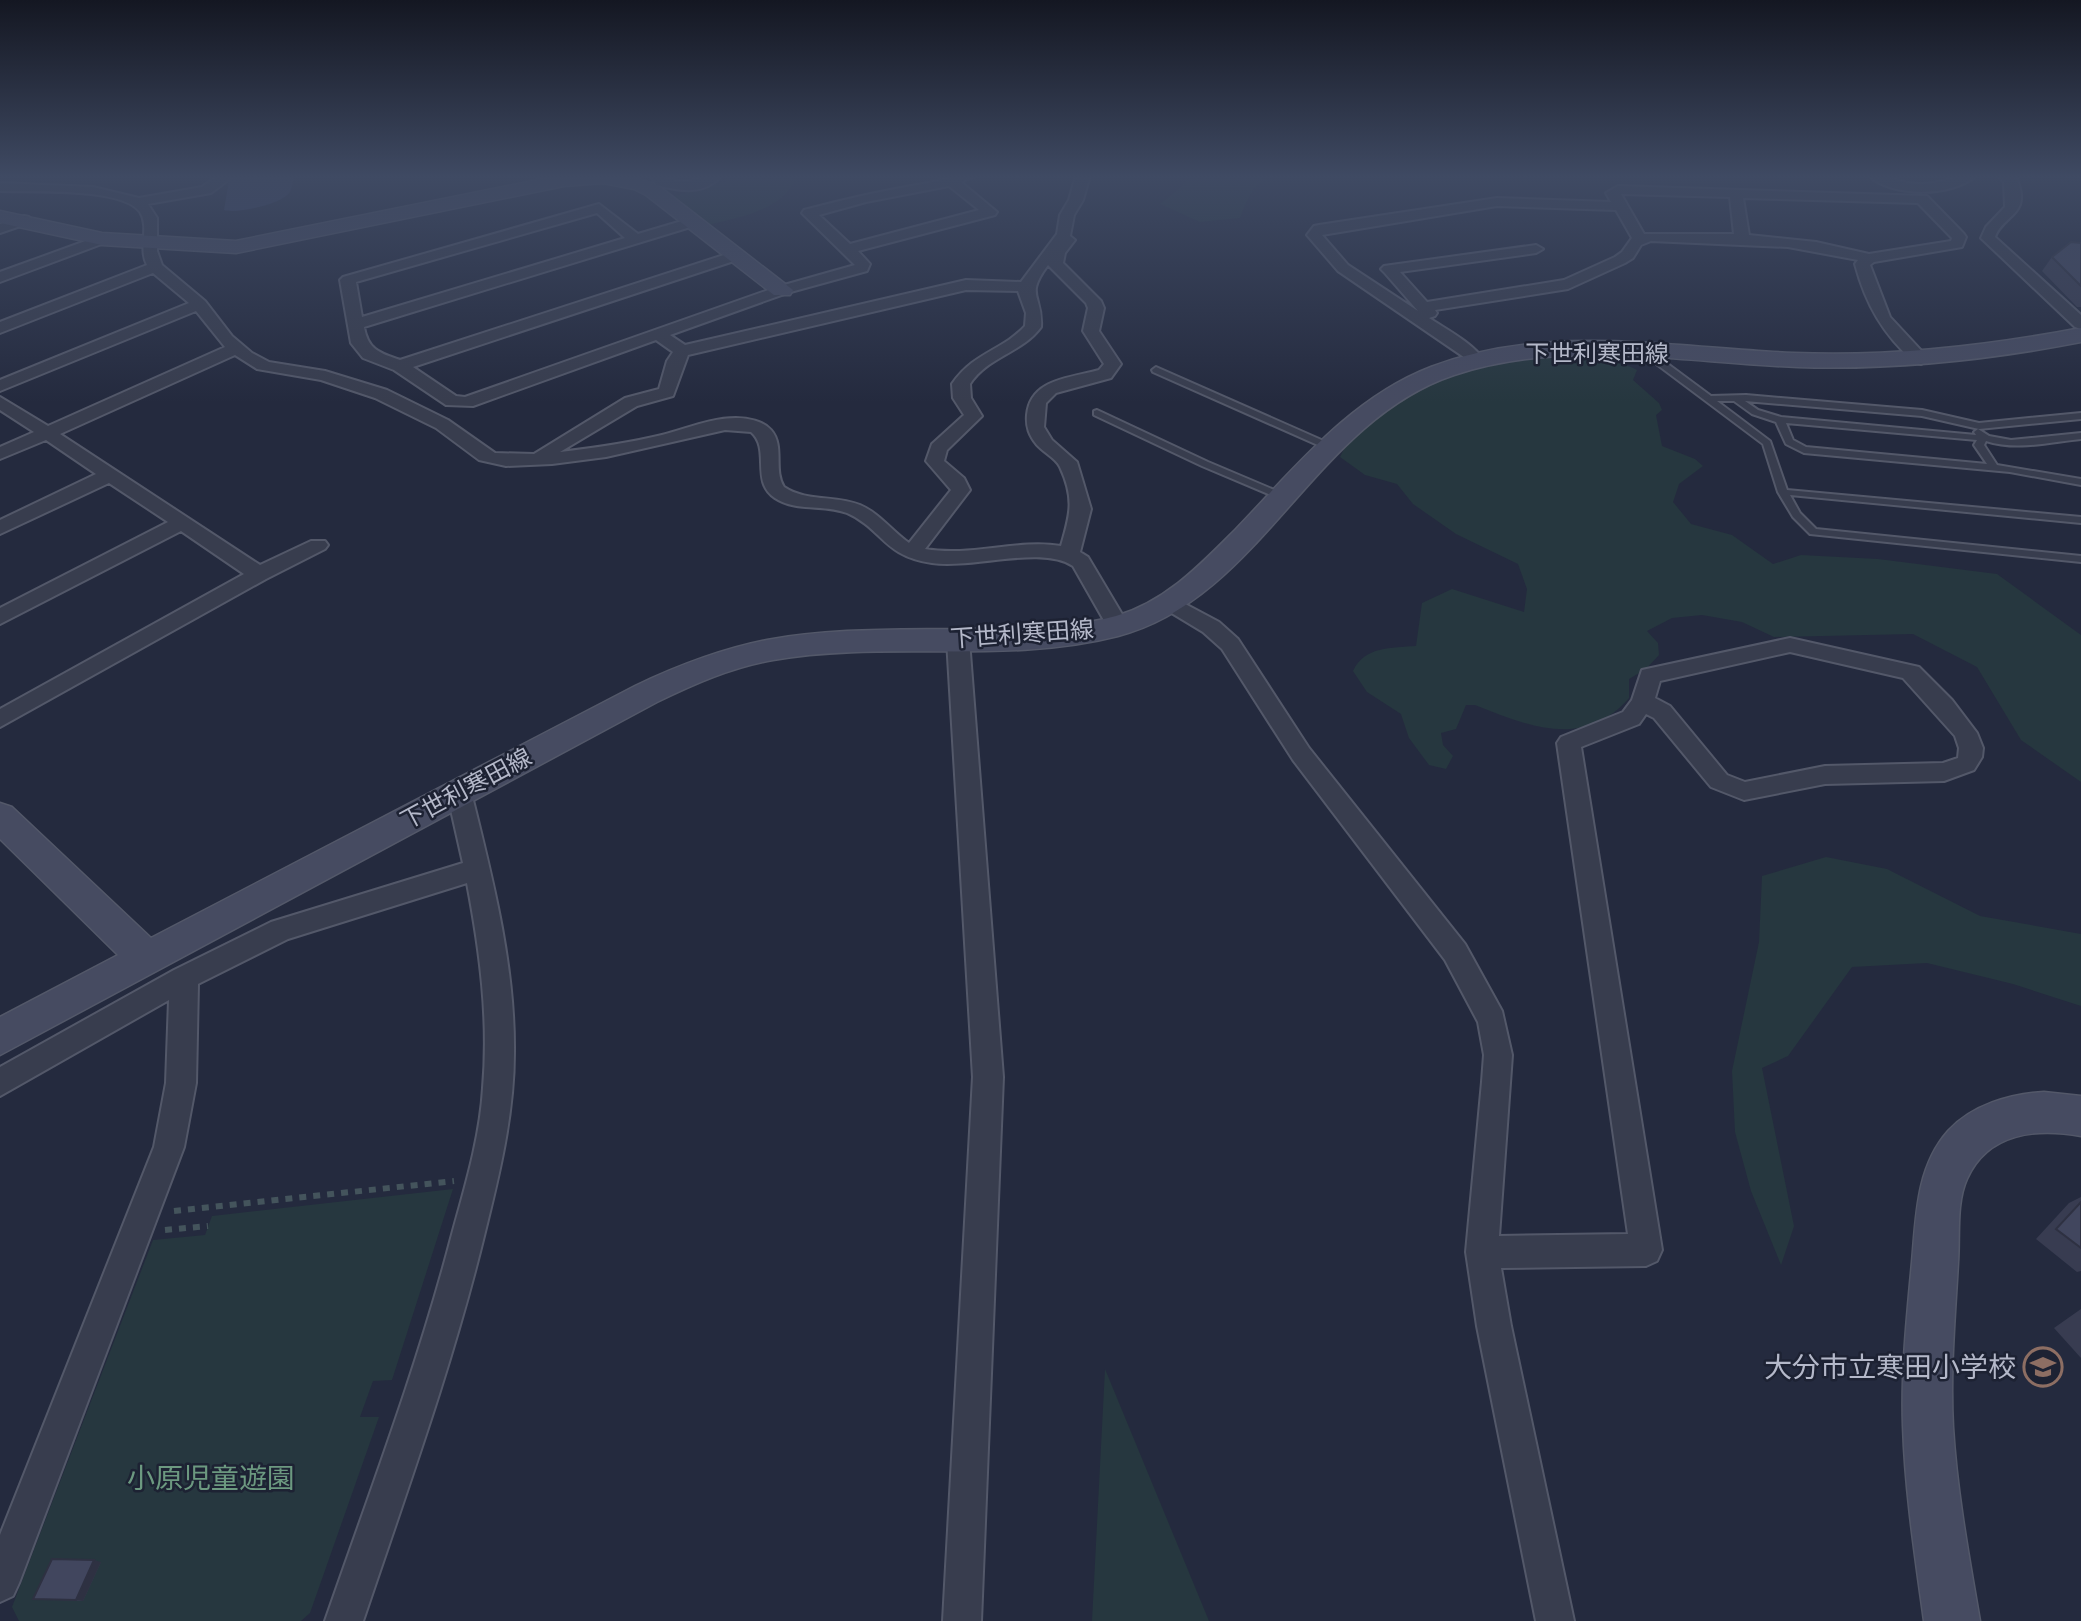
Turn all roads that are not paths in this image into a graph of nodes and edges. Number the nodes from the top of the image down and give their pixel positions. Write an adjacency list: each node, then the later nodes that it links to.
1 (71, 251): 18 (street)
2 (150, 251): 17 (street)
3 (450, 251): 23 (street)
4 (601, 251): 23 (street)
5 (729, 251): 15 (main road)
6 (851, 251): 20 (street)
7 (1050, 251): 19 (street)
8 (1059, 251): 59 (street)
9 (1328, 251): 31 (street)
10 (1524, 251): 22 (street)
11 (1629, 251): 22 (street)
12 (1839, 251): 16 (street)
13 (1918, 251): 16 (street)
14 (2003, 251): 24 (street)
15 (736, 256): 20 (main road); 33 (street)
16 (1869, 258): 32 (street)
17 (156, 267): 21 (street); 25 (street)
18 (0, 277)
19 (1027, 286): 29 (street); 58 (street)
20 (782, 290): 26 (street)
21 (199, 304): 28 (street); 35 (street)
22 (1423, 307): 31 (street)
23 (357, 324): 33 (street)
24 (2081, 324)
25 (0, 328)
26 (657, 334): 29 (street); 33 (street)
27 (2081, 335): 32 (main road, 下世利寒田線)
28 (235, 349): 43 (street); 48 (street)
29 (682, 351): 48 (street)
30 (1646, 352): 31 (main road, 下世利寒田線); 32 (main road, 下世利寒田線); 37 (lane)
31 (1469, 354): 46 (main road, 下世利寒田線)
32 (1921, 359)
33 (400, 366)
34 (1156, 370): 46 (lane)
35 (0, 386)
36 (1736, 398): 37 (lane); 41 (lane); 42 (lane)
37 (1710, 399): 52 (lane)
38 (0, 402): 43 (street)
39 (1097, 413): 53 (lane)
40 (2081, 416): 42 (lane)
41 (1780, 419): 45 (lane); 49 (lane)
42 (1974, 426): 45 (lane)
43 (46, 433): 47 (street); 50 (street)
44 (2081, 436): 45 (lane)
45 (1983, 438): 49 (lane)
46 (1332, 448): 53 (main road, 下世利寒田線)
47 (0, 454)
48 (536, 459): 58 (street)
49 (1994, 468): 51 (lane)
50 (110, 475): 55 (street); 56 (street)
51 (2081, 482)
52 (1783, 492): 54 (lane); 60 (lane)
53 (1283, 497): 62 (main road, 下世利寒田線)
54 (2081, 520)
55 (181, 523): 61 (street); 63 (street)
56 (0, 528)
57 (318, 545): 61 (street)
58 (912, 552): 59 (street)
59 (1069, 554): 64 (street)
60 (2081, 559)
61 (259, 574): 67 (street)
62 (1172, 604): 64 (main road, 下世利寒田線); 76 (street)
63 (0, 617)
64 (1118, 626): 65 (main road, 下世利寒田線)
65 (958, 640): 68 (main road, 下世利寒田線); 79 (street)
66 (1643, 702): 66 (street); 76 (street)
67 (0, 719)
68 (459, 792): 70 (street); 71 (main road, 下世利寒田線)
69 (5, 830): 71 (main road)
70 (477, 869): 72 (street); 78 (street)
71 (147, 958): 73 (main road, 下世利寒田線)
72 (184, 978): 74 (street); 77 (street)
73 (0, 1037)
74 (0, 1082)
75 (2081, 1116): 81 (main road)
76 (1482, 1252): 80 (street)
77 (0, 1583)
78 (344, 1621)
79 (962, 1621)
80 (1555, 1621)
81 (1952, 1621)

